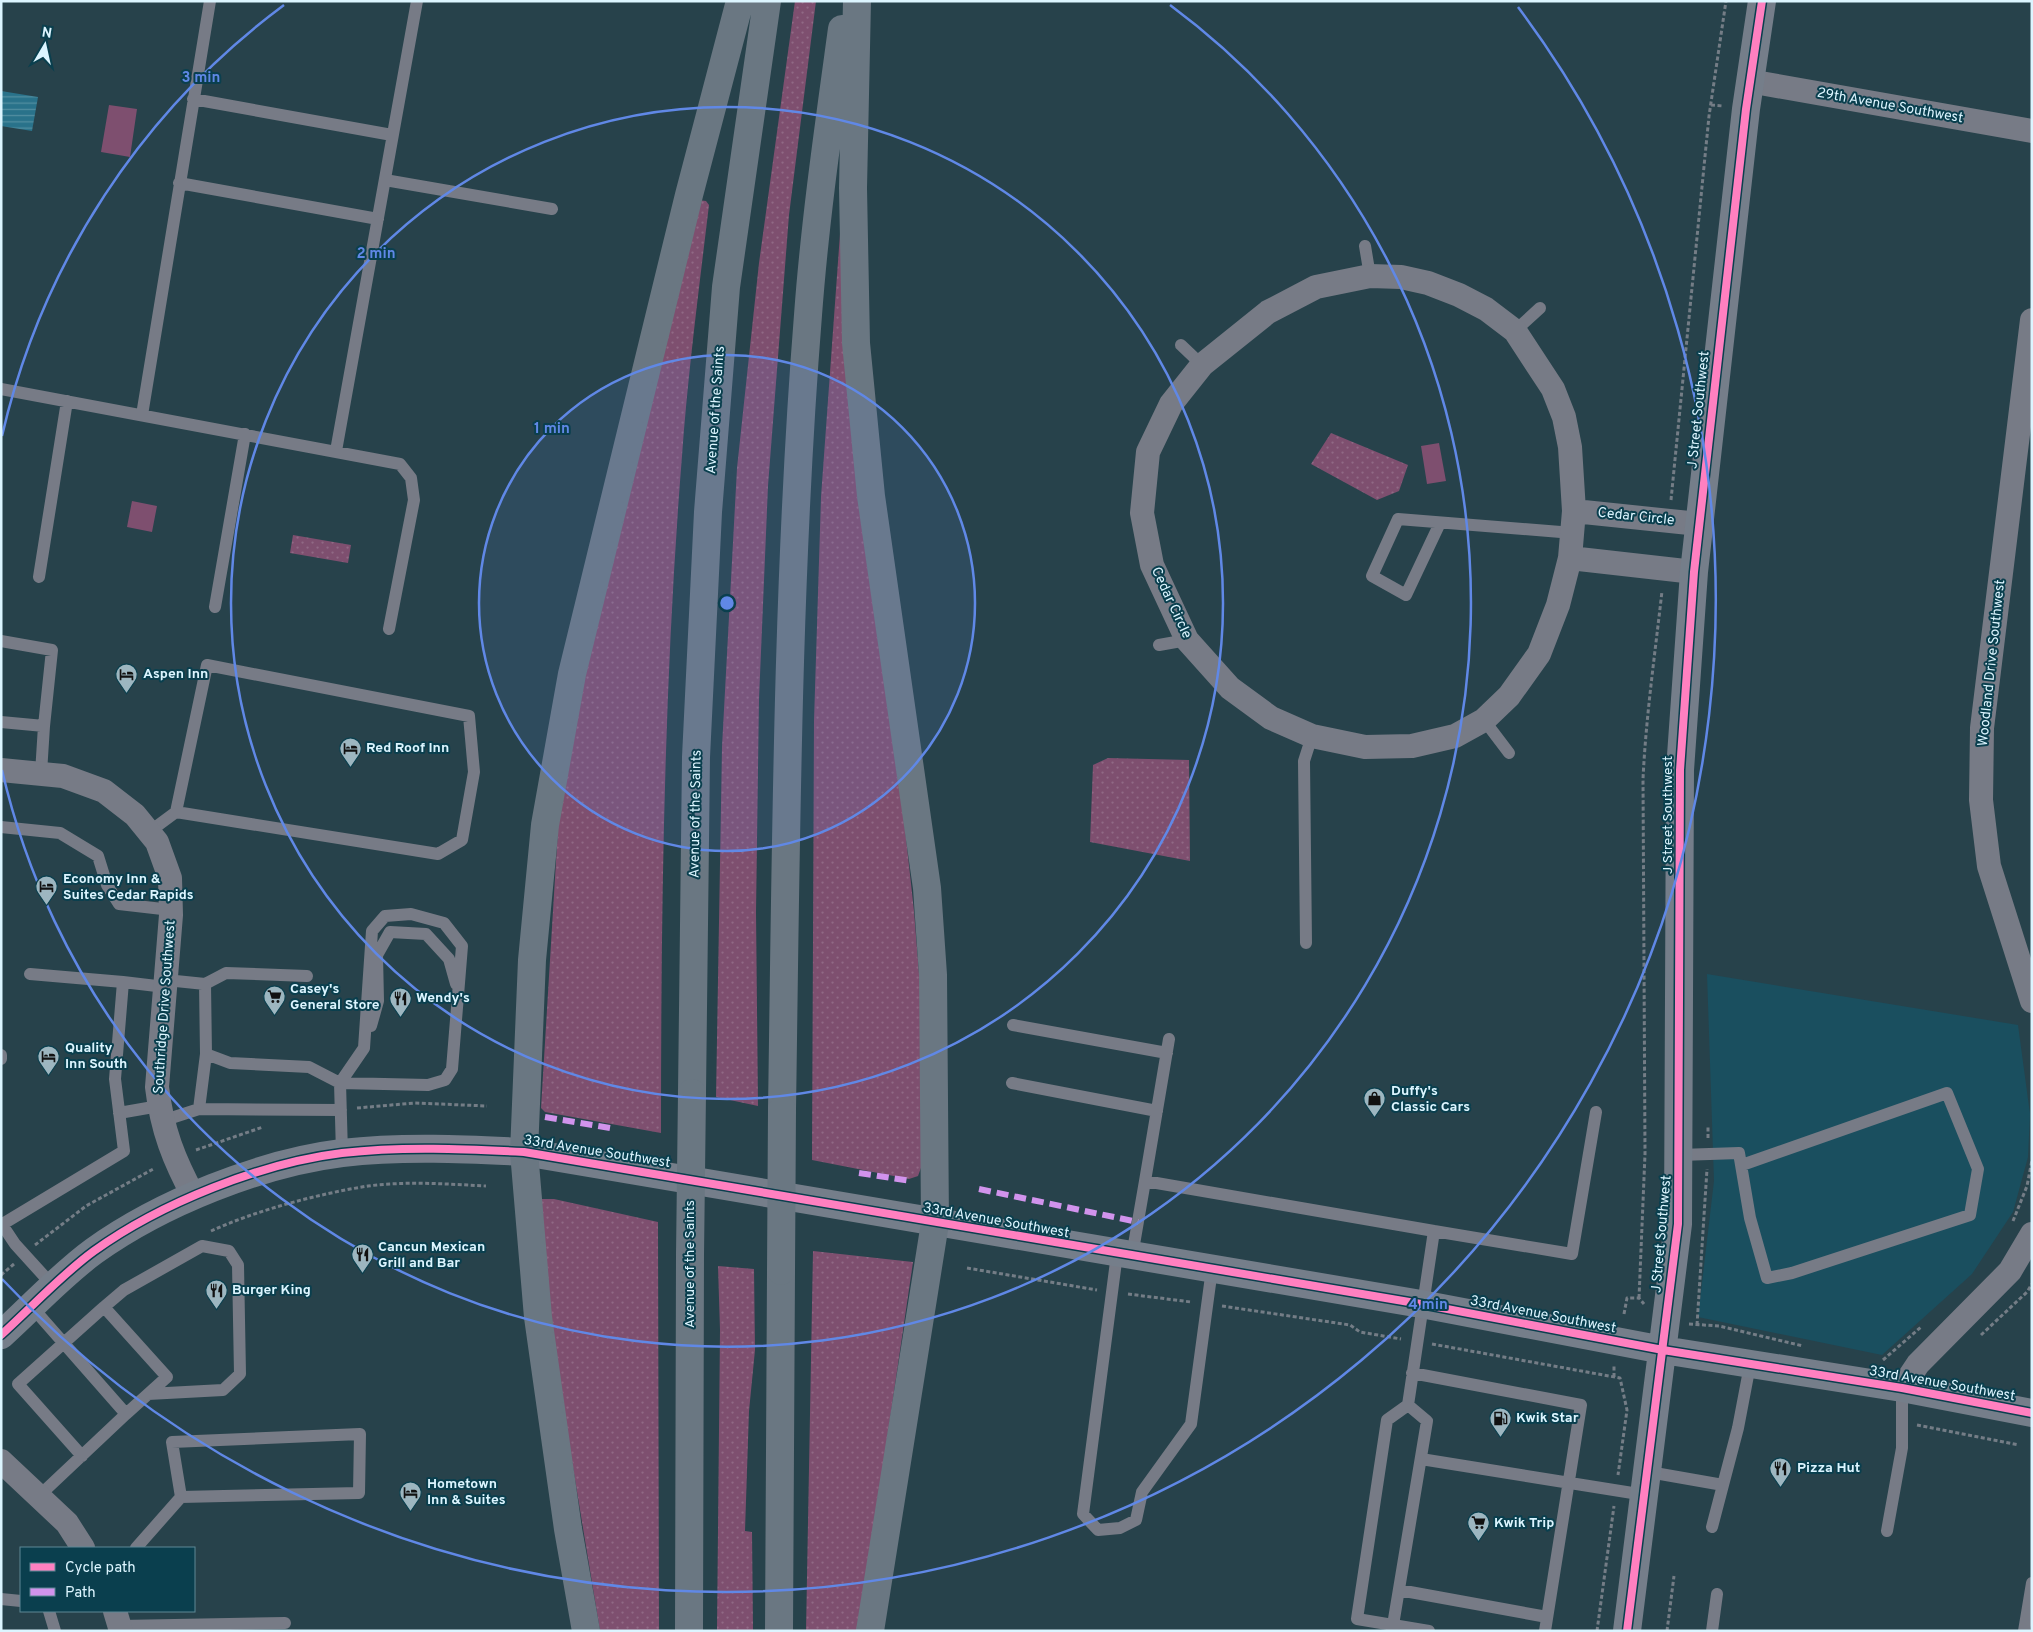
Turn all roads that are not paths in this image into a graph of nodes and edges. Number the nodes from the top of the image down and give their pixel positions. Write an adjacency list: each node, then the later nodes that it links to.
1 (210, 1): 9 (lane)
2 (417, 1): 11 (lane)
3 (740, 1): 71 (highway)
4 (767, 1): 121 (highway, Avenue of the Saints, bridge)
5 (846, 1): 122 (highway, bridge)
6 (858, 1): 77 (highway)
7 (1762, 1): 8 (street, J Street Southwest)
8 (1749, 81): 10 (street, 29th Avenue Southwest); 30 (street, J Street Southwest)
9 (193, 99): 11 (lane); 13 (lane)
10 (2032, 131)
11 (392, 135): 12 (lane)
12 (385, 180): 14 (lane); 15 (lane)
13 (179, 184): 15 (lane); 25 (lane)
14 (552, 209)
15 (378, 219): 27 (lane)
16 (1365, 246): 17 (lane)
17 (1370, 276): 20 (street, Cedar Circle); 22 (street, Cedar Circle)
18 (1540, 308): 20 (lane)
19 (2032, 320): 57 (street, Woodland Drive Southwest)
20 (1515, 331): 28 (street, Cedar Circle)
21 (1181, 345): 22 (lane)
22 (1202, 365): 36 (street, Cedar Circle)
23 (1, 389): 24 (lane)
24 (67, 401): 25 (lane); 33 (lane)
25 (142, 415): 26 (lane)
26 (244, 434): 27 (lane); 34 (lane)
27 (336, 450): 35 (lane)
28 (1573, 522): 29 (lane); 30 (street, Cedar Circle); 31 (street, Cedar Circle)
29 (1440, 523): 29 (lane)
30 (1699, 524): 32 (street, J Street Southwest)
31 (1570, 558): 32 (street); 39 (street, Cedar Circle)
32 (1694, 572): 73 (street, J Street Southwest)
33 (39, 577)
34 (215, 607)
35 (390, 629)
36 (1188, 640): 38 (lane); 42 (street, Cedar Circle)
37 (1, 641): 41 (lane)
38 (1160, 645)
39 (1484, 720): 42 (street, Cedar Circle); 43 (lane)
40 (1, 722): 41 (lane)
41 (44, 726): 45 (lane)
42 (1312, 736): 50 (lane)
43 (1509, 753)
44 (1, 770): 45 (street, Southridge Drive Southwest)
45 (41, 773): 48 (street, Southridge Drive Southwest)
46 (176, 812): 46 (lane); 48 (lane)
47 (1, 827): 49 (lane)
48 (149, 832): 49 (street, Southridge Drive Southwest)
49 (171, 910): 54 (street, Southridge Drive Southwest)
50 (1306, 943)
51 (30, 974): 53 (lane)
52 (307, 976): 55 (lane)
53 (123, 982): 54 (lane); 69 (lane)
54 (165, 983): 55 (lane); 70 (street, Southridge Drive Southwest)
55 (205, 984): 62 (lane)
56 (458, 991): 60 (lane); 60 (lane); 63 (lane)
57 (2032, 1000)
58 (1013, 1025): 61 (lane)
59 (1169, 1039): 61 (lane)
60 (364, 1048): 63 (lane)
61 (1167, 1053): 67 (lane)
62 (206, 1054): 63 (lane); 65 (lane)
63 (340, 1083): 66 (lane)
64 (1012, 1083): 67 (lane)
65 (199, 1109): 66 (lane); 70 (lane)
66 (341, 1110): 72 (lane)
67 (1157, 1110): 75 (lane)
68 (1596, 1112): 79 (lane)
69 (119, 1113): 70 (lane); 78 (lane)
70 (160, 1113): 76 (street, Southridge Drive Southwest)
71 (524, 1152): 72 (street, 33rd Avenue Southwest); 77 (street, 33rd Avenue Southwest); 120 (highway)
72 (342, 1153): 76 (street, 33rd Avenue Southwest)
73 (1680, 1155): 74 (lane); 89 (street, J Street Southwest)
74 (1742, 1166): 74 (lane)
75 (1145, 1181): 79 (lane); 81 (lane)
76 (194, 1197): 83 (street, 33rd Avenue Southwest)
77 (935, 1223): 81 (street, 33rd Avenue Southwest); 123 (highway)
78 (1, 1224): 83 (lane)
79 (1434, 1231): 84 (lane)
80 (2032, 1234): 92 (street)
81 (1125, 1255): 82 (street, 33rd Avenue Southwest); 82 (lane)
82 (1212, 1269): 84 (street, 33rd Avenue Southwest)
83 (54, 1287): 85 (street, 33rd Avenue Southwest)
84 (1421, 1304): 89 (street, 33rd Avenue Southwest); 91 (lane)
85 (32, 1307): 87 (street, 33rd Avenue Southwest); 88 (lane)
86 (104, 1307): 88 (lane); 93 (lane); 93 (lane)
87 (1, 1335)
88 (63, 1343): 96 (lane); 97 (lane)
89 (1663, 1350): 90 (street, 33rd Avenue Southwest); 101 (street, J Street Southwest)
90 (1750, 1365): 92 (street, 33rd Avenue Southwest); 102 (lane)
91 (1412, 1374): 94 (lane); 100 (lane)
92 (1902, 1388): 95 (street, 33rd Avenue Southwest); 106 (lane)
93 (148, 1394): 96 (lane)
94 (1408, 1405): 98 (lane); 118 (lane)
95 (2032, 1412)
96 (126, 1414): 97 (lane)
97 (82, 1456): 103 (lane)
98 (1421, 1459): 100 (lane); 110 (lane)
99 (1, 1460): 103 (street)
100 (1567, 1482): 101 (lane); 115 (lane)
101 (1647, 1483): 102 (lane); 126 (street, J Street Southwest)
102 (1723, 1485): 105 (lane)
103 (39, 1496): 107 (street)
104 (180, 1497): 104 (lane); 108 (lane)
105 (1712, 1527)
106 (1887, 1531)
107 (82, 1547)
108 (137, 1547)
109 (2032, 1583): 128 (lane)
110 (1399, 1590): 115 (lane); 118 (lane)
111 (1716, 1594): 127 (lane)
112 (1, 1599): 113 (lane)
113 (20, 1601)
114 (49, 1612): 119 (lane)
115 (1547, 1616): 125 (lane)
116 (118, 1622): 117 (lane)
117 (285, 1623)
118 (1392, 1625): 124 (lane)
119 (55, 1631)
120 (586, 1631)
121 (689, 1631)
122 (779, 1631)
123 (870, 1631)
124 (1429, 1631)
125 (1545, 1631)
126 (1627, 1631)
127 (1712, 1631)
128 (2024, 1631)

